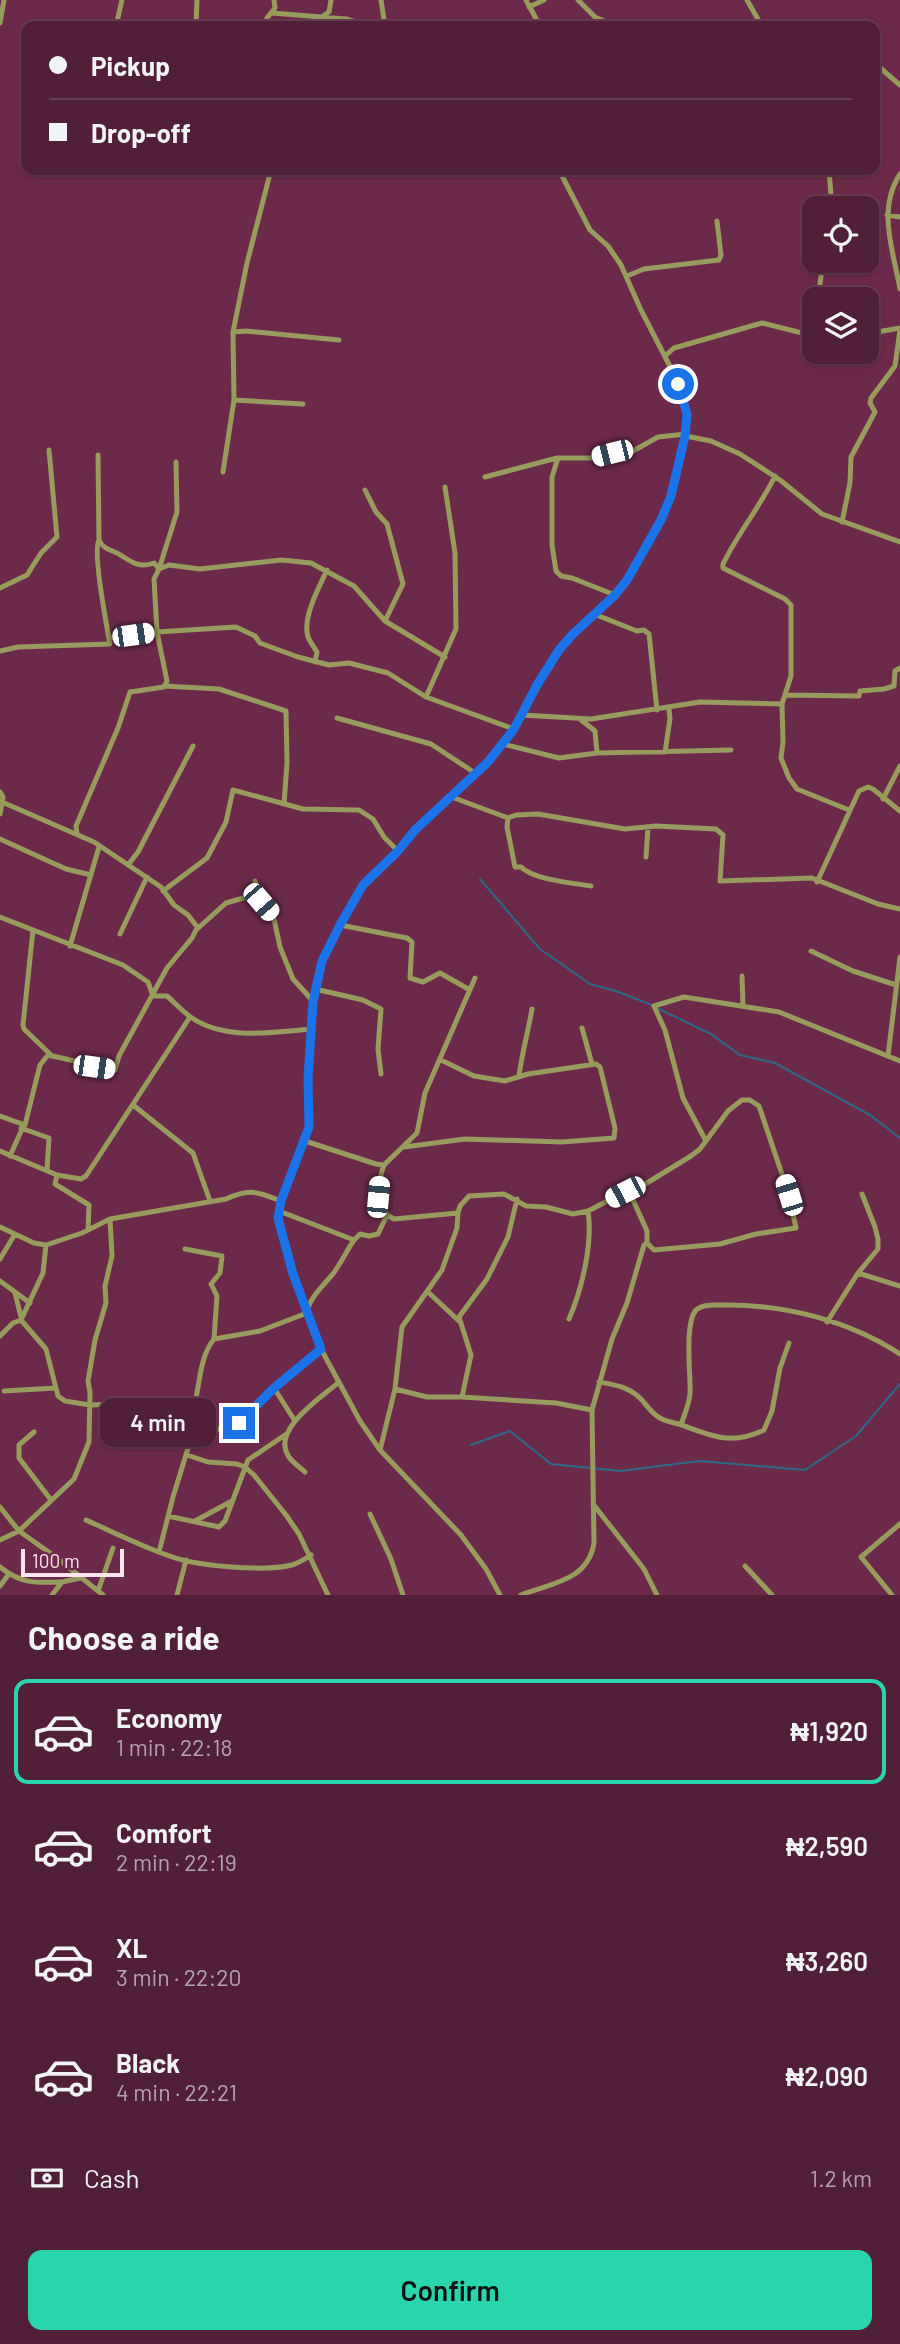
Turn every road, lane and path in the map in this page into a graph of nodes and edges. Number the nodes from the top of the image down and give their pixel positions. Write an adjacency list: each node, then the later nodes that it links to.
1 (4, 0): 22 (street)
2 (122, 0): 14 (street)
3 (197, 0): 15 (street)
4 (274, 0): 12 (street)
5 (331, 0): 13 (street)
6 (381, 0): 18 (street)
7 (526, 0): 11 (street)
8 (544, 0): 11 (street)
9 (578, 0): 20 (street)
10 (747, 0): 21 (street)
11 (529, 7): 19 (street)
12 (272, 13): 13 (street); 16 (street)
13 (320, 18): 17 (street)
14 (117, 21)
15 (196, 21)
16 (266, 21)
17 (355, 21)
18 (384, 21)
19 (537, 21)
20 (604, 21)
21 (759, 21)
22 (0, 23)
23 (880, 67): 24 (street)
24 (900, 85)
25 (900, 174): 30 (street)
26 (270, 175): 36 (street)
27 (562, 175): 33 (street)
28 (829, 175): 29 (street)
29 (831, 196)
30 (887, 215): 31 (street); 34 (street)
31 (900, 217)
32 (718, 221): 33 (street)
33 (626, 276): 40 (street)
34 (900, 289)
35 (900, 329): 37 (street); 53 (street)
36 (233, 332): 39 (street); 41 (street)
37 (879, 332)
38 (802, 333): 40 (street)
39 (339, 340)
40 (664, 356): 43 (street)
41 (234, 400): 42 (street); 48 (street)
42 (303, 404)
43 (686, 435): 46 (street); 49 (street); 59 (street)
44 (49, 450): 58 (street)
45 (97, 455): 54 (street)
46 (558, 458): 50 (street); 59 (street)
47 (176, 462): 56 (street)
48 (223, 472)
49 (775, 476): 53 (street); 69 (street)
50 (485, 477)
51 (445, 487): 65 (street)
52 (365, 490): 61 (street)
53 (842, 522): 55 (street)
54 (99, 540): 56 (street); 63 (street)
55 (900, 542)
56 (159, 569): 57 (street); 62 (street)
57 (327, 570): 61 (street); 66 (street)
58 (0, 588)
59 (615, 595): 60 (street)
60 (594, 614): 73 (street); 74 (street)
61 (385, 621): 65 (street)
62 (157, 632): 63 (street); 66 (street); 68 (street)
63 (109, 638): 64 (street)
64 (0, 651)
65 (445, 657): 70 (street)
66 (315, 662): 70 (street)
67 (900, 668): 69 (street)
68 (164, 685): 89 (street); 95 (street)
69 (786, 695): 71 (street)
70 (426, 697): 77 (street)
71 (782, 704): 72 (street); 90 (street)
72 (669, 709): 73 (street); 81 (street)
73 (657, 710): 76 (street)
74 (522, 715): 76 (street); 77 (street)
75 (337, 718): 84 (street)
76 (580, 719): 82 (street)
77 (514, 729): 78 (street)
78 (503, 744): 82 (street); 84 (street)
79 (192, 746): 100 (street)
80 (731, 751): 81 (street)
81 (665, 752): 82 (street)
82 (597, 753)
83 (900, 766): 87 (street)
84 (475, 773): 86 (street)
85 (0, 792): 88 (street)
86 (449, 796): 93 (street); 98 (street)
87 (883, 799): 90 (street); 91 (street)
88 (2, 802): 92 (street); 95 (street)
89 (284, 804): 98 (street); 106 (street)
90 (849, 810): 104 (street)
91 (900, 811)
92 (0, 814)
93 (508, 818): 94 (street); 105 (street)
94 (648, 827): 99 (street); 104 (street)
95 (77, 834): 97 (street)
96 (0, 839): 101 (street)
97 (99, 846): 100 (street); 101 (street)
98 (398, 851): 110 (street)
99 (646, 857)
100 (128, 865): 102 (street)
101 (91, 875): 114 (street)
102 (147, 877): 106 (street); 113 (street)
103 (255, 881): 107 (street)
104 (817, 882): 108 (street)
105 (591, 886)
106 (163, 891): 111 (street)
107 (257, 894): 111 (street); 123 (street)
108 (900, 909)
109 (0, 917): 112 (street)
110 (340, 925): 120 (street); 121 (street)
111 (198, 928): 122 (street)
112 (33, 930): 114 (street); 129 (street)
113 (120, 934)
114 (70, 946): 122 (street)
115 (811, 951): 119 (street)
116 (900, 957): 119 (street)
117 (742, 976): 124 (street)
118 (475, 978): 121 (street)
119 (896, 985): 130 (street)
120 (315, 989): 123 (street); 134 (street)
121 (470, 990): 131 (street)
122 (153, 996): 126 (street); 129 (street)
123 (313, 1002): 128 (street)
124 (743, 1006): 130 (street); 140 (street)
125 (532, 1009): 135 (street)
126 (190, 1017): 128 (street); 136 (street)
127 (582, 1028): 133 (street)
128 (313, 1029): 139 (street)
129 (51, 1055): 138 (street)
130 (888, 1056): 132 (street)
131 (441, 1060): 135 (street); 141 (street)
132 (900, 1061)
133 (592, 1063): 135 (street); 141 (street)
134 (381, 1074)
135 (519, 1076)
136 (133, 1105): 146 (street); 150 (street)
137 (0, 1116): 138 (street)
138 (23, 1127): 143 (street); 145 (street)
139 (304, 1141): 144 (street); 151 (street)
140 (706, 1141): 147 (street); 161 (street)
141 (404, 1147): 144 (street)
142 (0, 1151): 143 (street)
143 (10, 1156): 145 (street)
144 (384, 1165): 155 (street)
145 (47, 1170): 146 (street)
146 (57, 1175): 158 (street)
147 (629, 1191): 153 (street); 161 (street)
148 (862, 1194): 165 (street)
149 (517, 1199): 153 (street); 154 (street); 174 (street)
150 (211, 1201): 151 (street); 156 (street)
151 (281, 1201): 152 (street)
152 (279, 1211): 160 (street); 171 (street)
153 (588, 1211): 172 (street)
154 (458, 1213): 155 (street); 168 (street)
155 (387, 1215): 160 (street)
156 (110, 1219): 158 (street); 189 (street)
157 (0, 1227): 159 (street)
158 (88, 1230): 162 (street)
159 (15, 1234): 162 (street); 164 (street)
160 (354, 1240): 171 (street)
161 (646, 1243): 182 (street)
162 (46, 1245): 170 (street)
163 (185, 1249): 177 (street)
164 (0, 1259)
165 (858, 1273): 167 (street); 175 (street)
166 (0, 1280): 169 (street)
167 (900, 1286)
168 (428, 1292): 174 (street); 185 (street)
169 (15, 1293): 170 (street); 173 (street)
170 (30, 1303): 173 (street)
171 (307, 1313): 177 (street); 179 (street)
172 (569, 1319)
173 (21, 1320): 176 (street); 183 (street)
174 (459, 1321): 187 (street)
175 (827, 1322): 180 (street); 193 (street)
176 (0, 1336)
177 (214, 1339): 188 (street)
178 (789, 1343): 193 (street)
179 (321, 1349): 181 (street); 184 (street)
180 (900, 1354)
181 (339, 1382): 191 (street); 196 (street)
182 (599, 1382): 190 (street); 193 (street)
183 (56, 1388): 186 (street); 189 (street)
184 (274, 1388): 191 (street); 192 (street)
185 (395, 1389): 187 (street); 196 (street)
186 (4, 1391)
187 (462, 1397): 190 (street)
188 (196, 1398): 189 (street); 192 (street)
189 (90, 1405): 200 (street)
190 (592, 1410): 202 (street)
191 (295, 1421): 195 (street)
192 (195, 1424): 197 (street)
193 (681, 1425)
194 (34, 1432): 200 (street)
195 (285, 1435): 198 (street); 199 (street)
196 (380, 1450): 227 (street)
197 (187, 1455): 198 (street); 205 (street)
198 (245, 1466): 201 (street); 213 (street)
199 (305, 1472)
200 (51, 1500): 209 (street)
201 (233, 1501): 207 (street); 207 (street)
202 (592, 1503): 228 (street); 229 (street)
203 (0, 1507): 209 (street)
204 (370, 1514): 222 (street)
205 (168, 1516): 207 (street); 212 (street)
206 (86, 1520): 212 (street)
207 (195, 1521)
208 (900, 1524): 231 (street)
209 (19, 1531): 210 (street); 218 (street)
210 (0, 1540)
211 (113, 1548): 221 (street)
212 (159, 1552): 214 (street)
213 (311, 1555): 214 (street); 225 (street)
214 (186, 1560): 224 (street)
215 (746, 1566): 230 (street)
216 (0, 1567): 217 (street)
217 (9, 1574): 219 (street); 220 (street)
218 (80, 1578): 219 (street); 221 (street)
219 (62, 1582): 223 (street)
220 (0, 1586)
221 (101, 1593)
222 (402, 1593): 226 (street)
223 (52, 1595)
224 (177, 1595)
225 (328, 1595)
226 (393, 1595)
227 (500, 1595)
228 (521, 1595)
229 (657, 1595)
230 (772, 1595)
231 (891, 1595)

